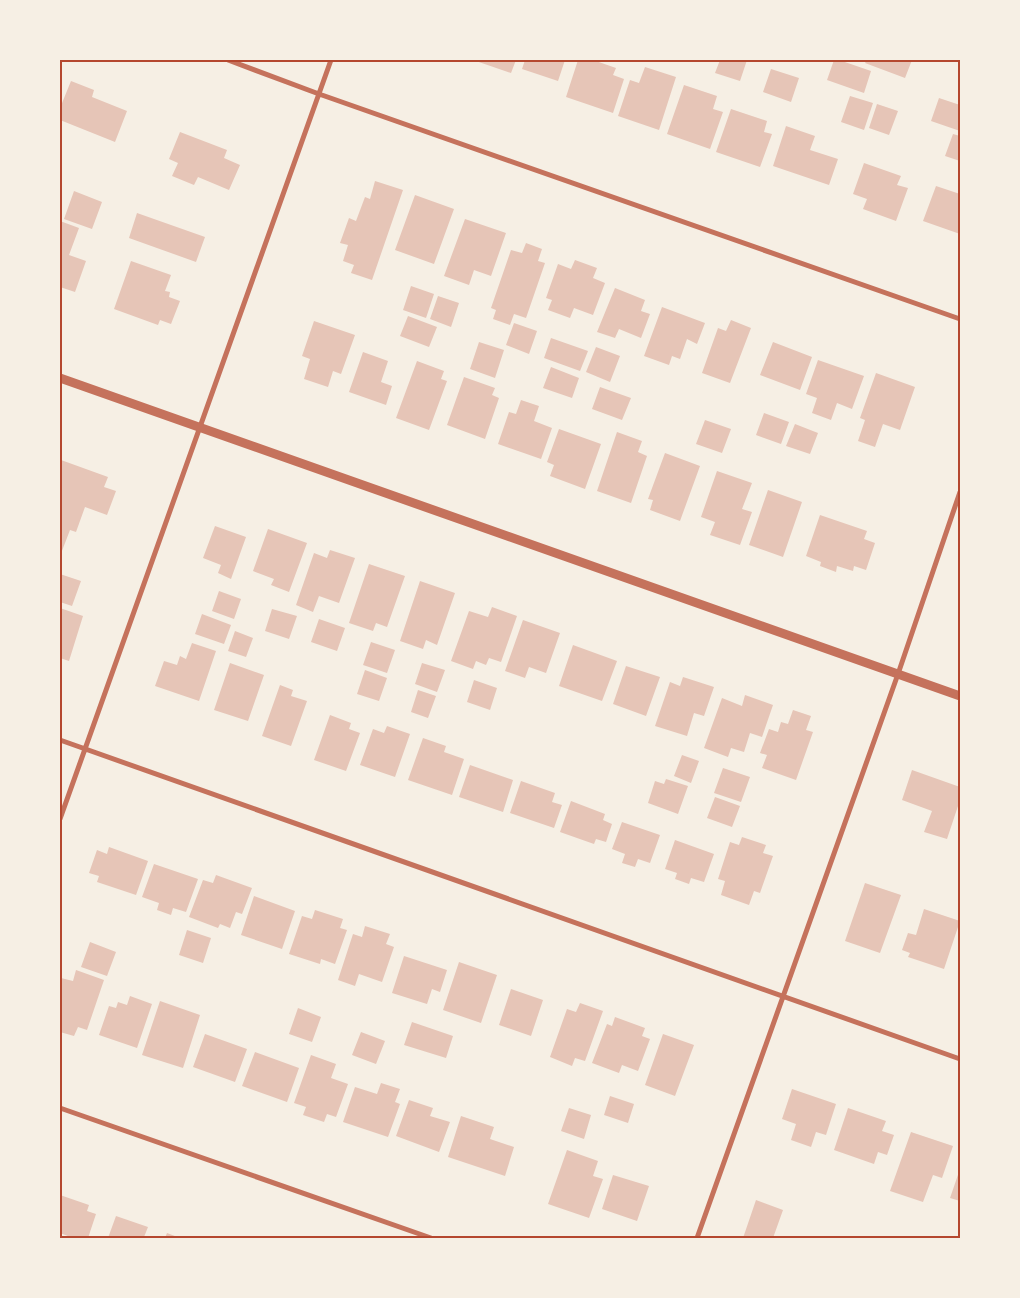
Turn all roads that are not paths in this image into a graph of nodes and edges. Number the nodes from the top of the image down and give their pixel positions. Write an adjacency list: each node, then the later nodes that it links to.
1 (228, 60): 3 (street)
2 (331, 60): 3 (street)
3 (319, 94): 4 (street); 6 (street)
4 (960, 319)
5 (60, 378): 6 (street)
6 (200, 428): 8 (street); 11 (street)
7 (960, 492): 8 (street)
8 (898, 674): 9 (street); 13 (street)
9 (960, 696)
10 (60, 740): 11 (street)
11 (85, 748): 12 (street); 13 (street)
12 (60, 819)
13 (783, 996): 14 (street); 17 (street)
14 (960, 1059)
15 (60, 1108): 16 (street)
16 (431, 1238)
17 (697, 1238)

